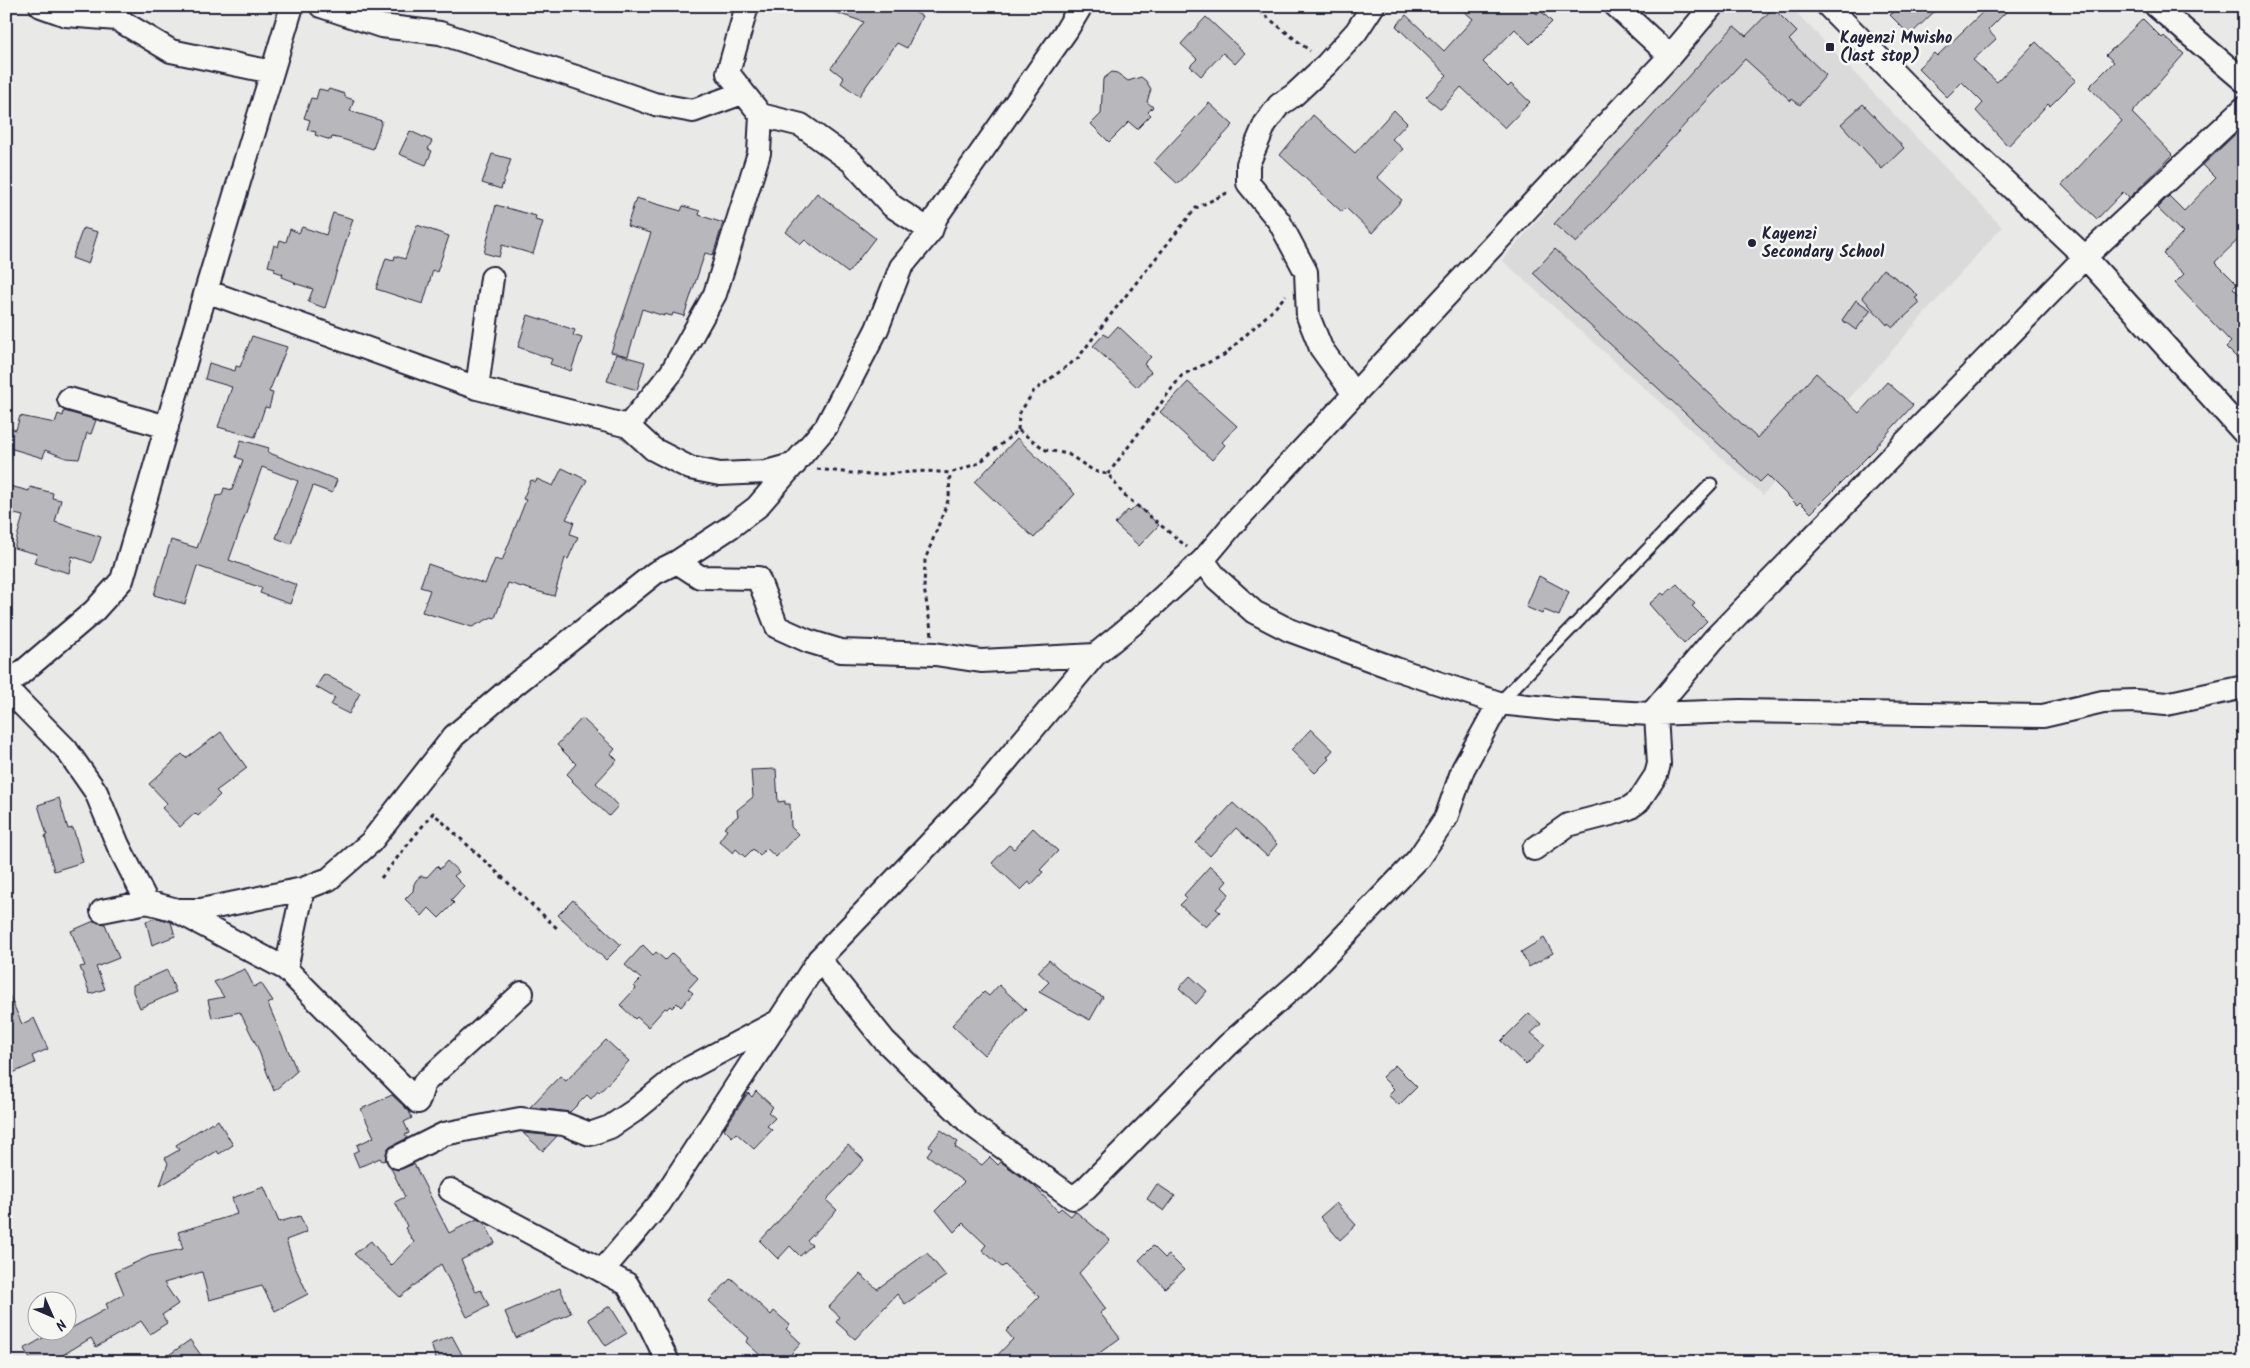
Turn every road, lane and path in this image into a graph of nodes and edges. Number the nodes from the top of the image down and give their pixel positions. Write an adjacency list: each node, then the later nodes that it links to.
1 (41, 6): 14 (street)
2 (292, 6): 14 (street)
3 (321, 6): 16 (street)
4 (747, 6): 16 (street)
5 (1081, 6): 20 (street)
6 (1253, 6): 13 (path)
7 (1373, 6): 13 (street)
8 (1616, 6): 12 (street)
9 (1712, 6): 12 (street)
10 (1828, 6): 21 (street)
11 (2156, 6): 15 (street)
12 (1670, 56): 26 (street)
13 (1326, 65): 19 (street)
14 (272, 72): 24 (street)
15 (2244, 81)
16 (742, 93): 18 (street)
17 (2244, 108): 21 (street)
18 (761, 114): 20 (street); 28 (street)
19 (1248, 183): 22 (street); 30 (path)
20 (931, 232): 32 (street)
21 (2085, 257): 31 (street); 43 (street)
22 (1306, 272): 26 (street); 34 (path)
23 (492, 278): 25 (street)
24 (206, 291): 25 (street); 29 (street)
25 (477, 388): 28 (street)
26 (1354, 394): 36 (street)
27 (69, 399): 29 (street)
28 (628, 426): 32 (street)
29 (166, 427): 40 (street)
30 (1018, 430): 33 (path); 34 (path)
31 (2244, 434)
32 (795, 464): 33 (path); 37 (street)
33 (950, 473): 38 (path)
34 (1108, 474): 36 (path)
35 (1711, 484): 42 (lane)
36 (1203, 560): 39 (street); 42 (street)
37 (677, 562): 38 (street); 46 (street)
38 (935, 654): 39 (street)
39 (1096, 655): 51 (street)
40 (6, 687): 47 (street)
41 (2244, 687): 43 (street)
42 (1499, 702): 43 (street); 51 (street)
43 (1651, 714): 44 (street)
44 (1534, 849)
45 (381, 878): 50 (path)
46 (303, 889): 48 (street); 52 (street)
47 (147, 902): 48 (street); 49 (street)
48 (177, 910): 52 (street)
49 (102, 911)
50 (559, 930)
51 (819, 959): 54 (street)
52 (286, 969): 53 (street)
53 (522, 993)
54 (780, 1020): 55 (street); 57 (street)
55 (398, 1157)
56 (450, 1190): 57 (street)
57 (602, 1271): 58 (street)
58 (668, 1362)

